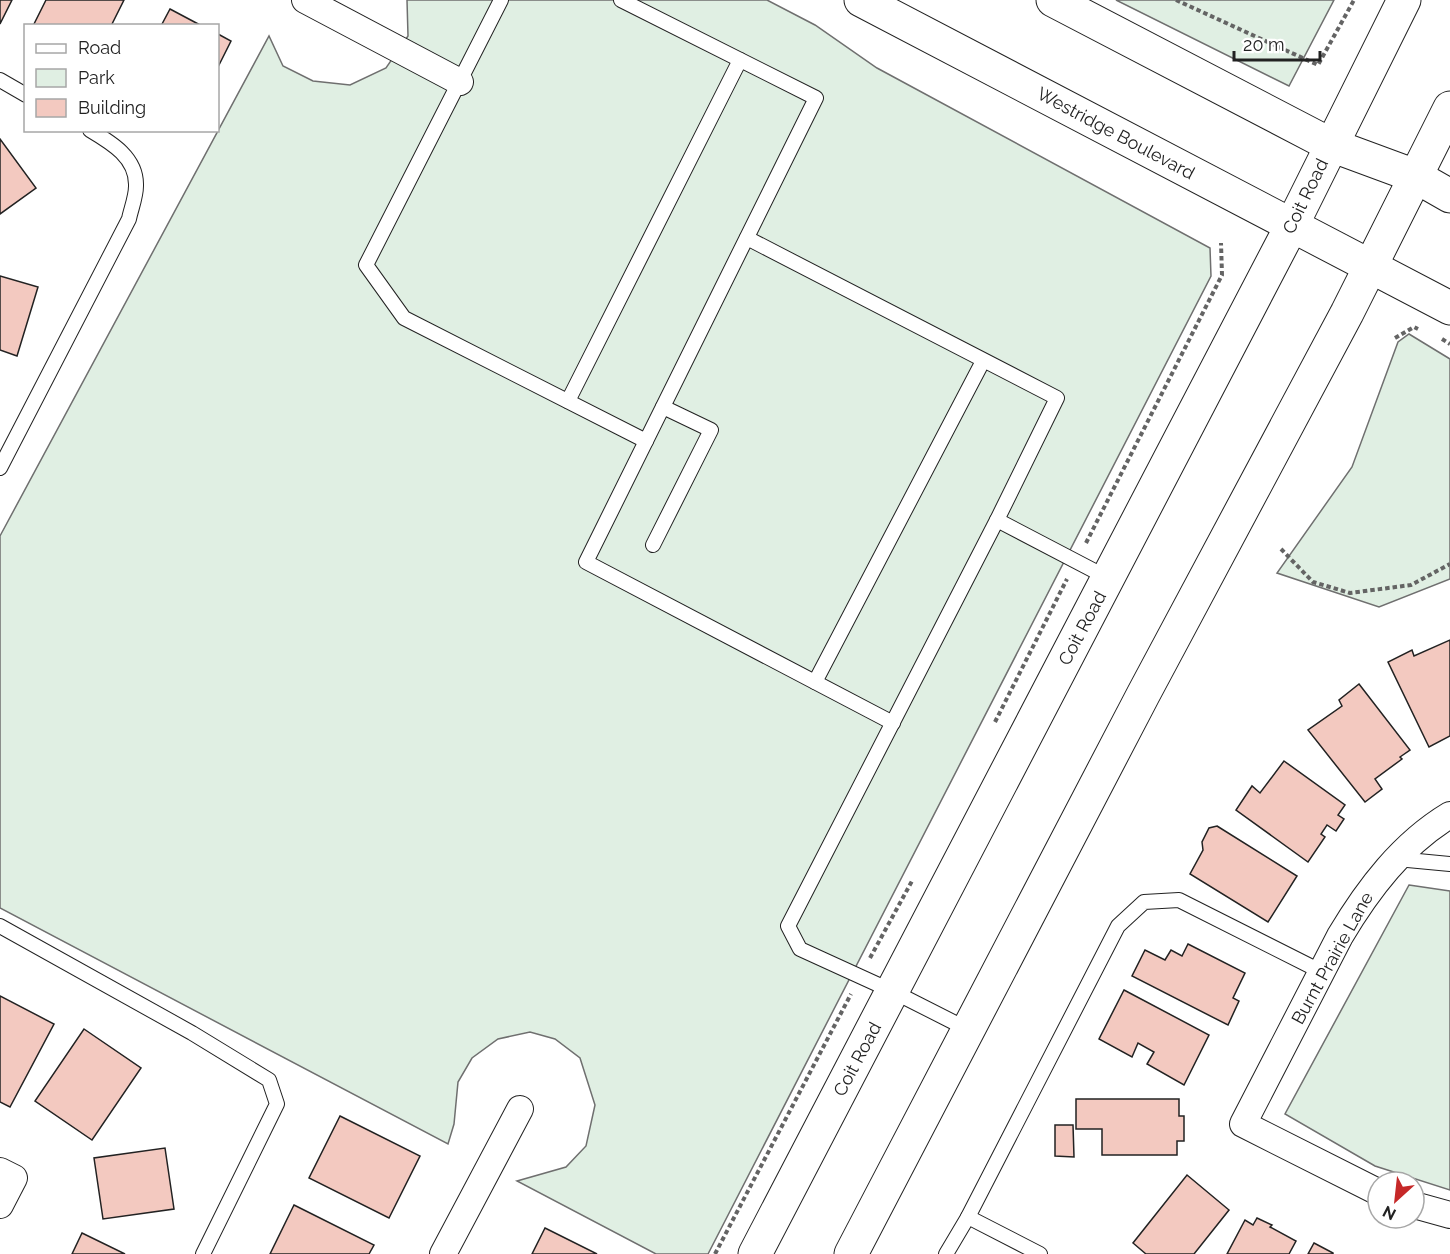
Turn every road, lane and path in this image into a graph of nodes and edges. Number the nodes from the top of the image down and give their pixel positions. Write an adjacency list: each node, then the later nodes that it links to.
1 (305, 0): 11 (street)
2 (501, 0): 11 (lane)
3 (621, 0): 9 (lane)
4 (861, 0): 18 (main road, Westridge Boulevard)
5 (1053, 0): 15 (main road)
6 (1176, 0): 7 (path)
7 (1354, 0)
8 (1404, 0): 15 (main road, Coit Road)
9 (740, 60): 19 (lane); 27 (lane)
10 (0, 81): 12 (lane)
11 (460, 82): 27 (lane)
12 (24, 94)
13 (1450, 108): 16 (main road)
14 (94, 132): 30 (lane)
15 (1331, 145): 16 (main road); 18 (main road, Coit Road)
16 (1415, 176): 17 (main road); 21 (main road)
17 (1450, 196)
18 (1292, 225): 21 (main road, Westridge Boulevard); 36 (main road, Coit Road)
19 (747, 238): 26 (lane); 28 (lane)
20 (1221, 243): 34 (path)
21 (1370, 267): 22 (main road, Westridge Boulevard); 48 (main road)
22 (1442, 322): 25 (path)
23 (1424, 331): 24 (path)
24 (1395, 338)
25 (1450, 344)
26 (983, 360): 31 (lane); 37 (lane)
27 (568, 401): 29 (lane)
28 (663, 407): 29 (lane); 32 (lane)
29 (646, 441): 37 (lane)
30 (0, 468)
31 (998, 520): 34 (lane); 38 (lane)
32 (653, 545)
33 (1281, 549): 35 (path)
34 (1076, 562): 36 (lane); 39 (path)
35 (1450, 564)
36 (1108, 578): 47 (main road, Coit Road)
37 (815, 682): 38 (lane)
38 (893, 723): 46 (lane)
39 (992, 727)
40 (1450, 815): 41 (street, Burnt Prairie Lane)
41 (1397, 859): 42 (lane); 45 (street, Burnt Prairie Lane)
42 (1450, 864)
43 (916, 872): 46 (path)
44 (0, 926): 56 (lane)
45 (1322, 972): 51 (street, Burnt Prairie Lane); 55 (lane)
46 (860, 976): 47 (lane); 58 (path)
47 (892, 991): 48 (lane); 59 (main road, Coit Road)
48 (969, 1030): 60 (main road)
49 (520, 1109): 57 (street)
50 (7, 1174): 52 (street)
51 (1366, 1186)
52 (0, 1205)
53 (1426, 1208): 54 (street)
54 (1450, 1215)
55 (968, 1217): 61 (lane); 62 (lane)
56 (203, 1254)
57 (443, 1254)
58 (715, 1254)
59 (755, 1254)
60 (851, 1254)
61 (946, 1254)
62 (1040, 1254)

